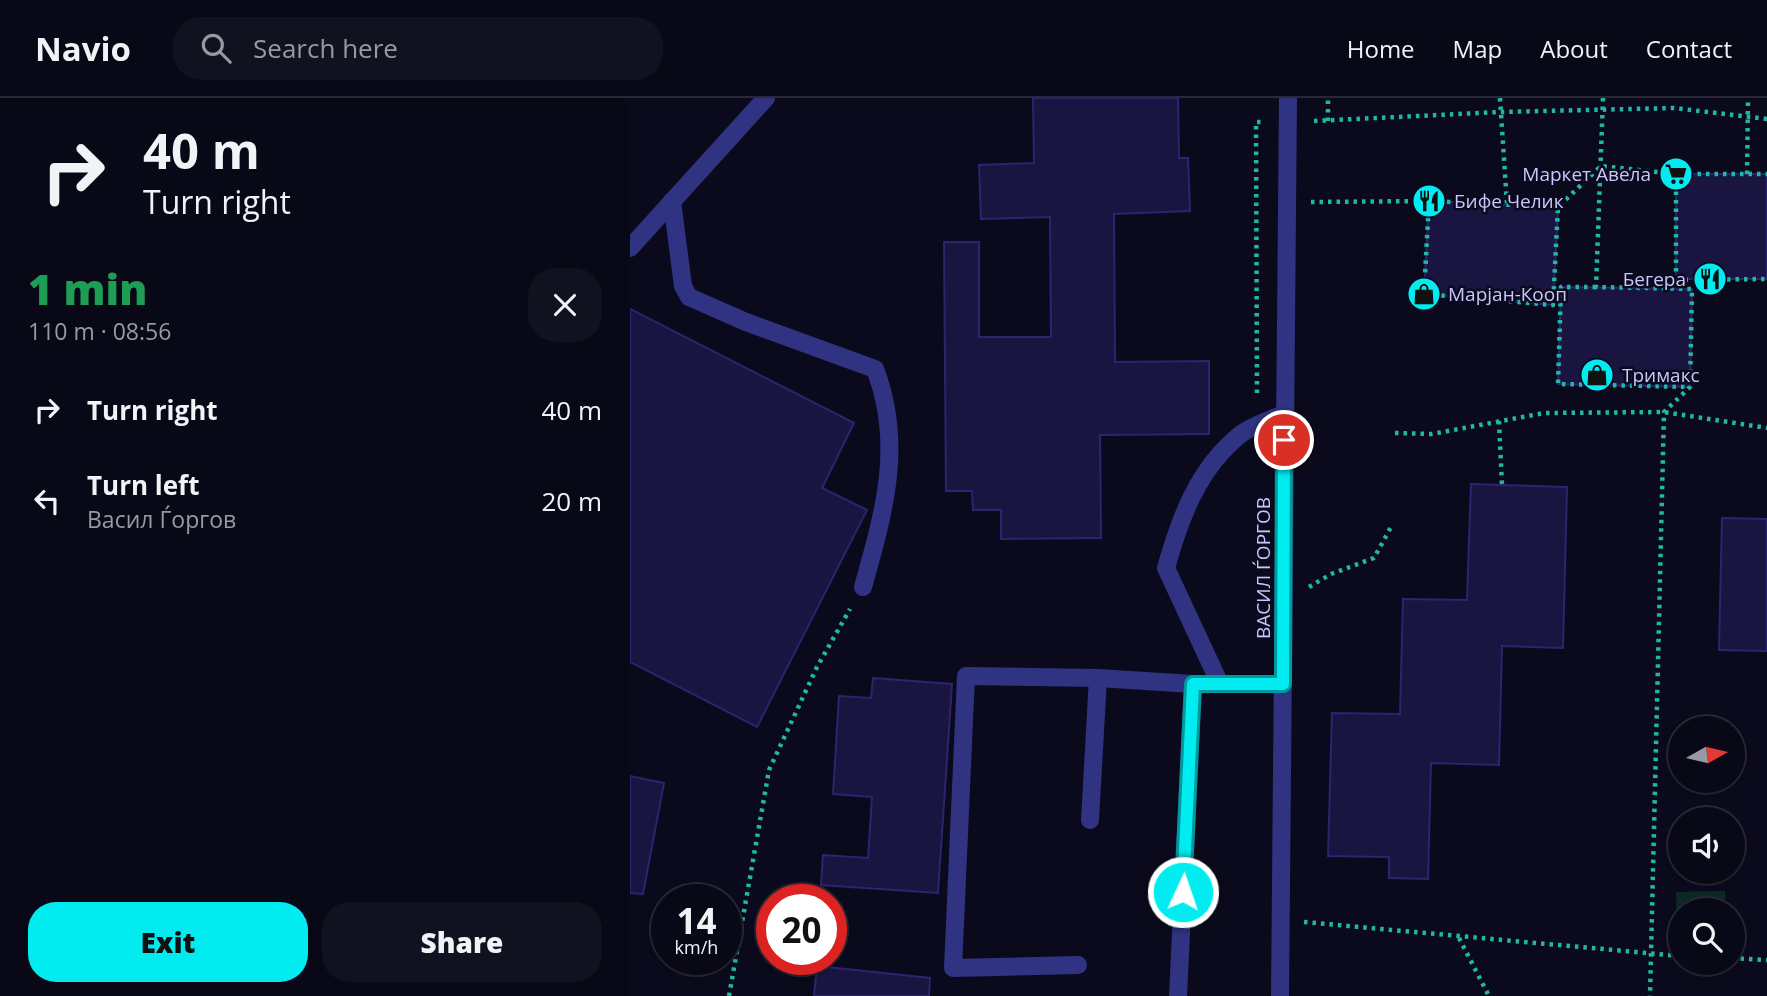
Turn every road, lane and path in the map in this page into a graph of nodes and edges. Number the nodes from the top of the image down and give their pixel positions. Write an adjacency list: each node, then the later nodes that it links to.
1 (766, 98): 17 (street)
2 (1288, 98): 12 (street, ВАСИЛ ЃОРГОВ)
3 (1328, 98): 11 (path)
4 (1500, 98): 8 (path)
5 (1604, 98): 7 (path)
6 (1748, 98): 9 (path)
7 (1604, 110): 8 (path); 9 (path); 13 (path)
8 (1500, 112): 11 (path); 20 (path)
9 (1750, 118): 10 (path); 15 (path)
10 (1767, 119)
11 (1328, 121): 12 (path)
12 (1289, 123): 19 (street, ВАСИЛ ЃОРГОВ)
13 (1601, 166): 14 (path); 21 (path); 25 (path)
14 (1676, 174): 15 (path); 24 (path)
15 (1747, 174): 16 (path)
16 (1767, 174)
17 (672, 201): 22 (street); 35 (street)
18 (1429, 201): 19 (path); 20 (path); 21 (path)
19 (1285, 202): 29 (street, ВАСИЛ ЃОРГОВ)
20 (1507, 204): 21 (path)
21 (1558, 207)
22 (630, 248)
23 (1767, 279): 24 (path)
24 (1676, 280): 26 (path)
25 (1596, 287): 26 (path); 27 (path)
26 (1692, 289): 27 (path)
27 (1690, 387): 28 (path)
28 (1664, 412): 30 (path); 31 (path); 44 (path)
29 (1284, 414): 36 (street, ВАСИЛ ЃОРГОВ); 39 (street)
30 (1499, 421): 32 (path); 33 (path)
31 (1767, 428)
32 (1395, 432)
33 (1502, 485)
34 (1391, 527): 36 (path)
35 (863, 587): 49 (path)
36 (1284, 601): 40 (street, ВАСИЛ ЃОРГОВ)
37 (1098, 678): 38 (street); 41 (street); 48 (street)
38 (1193, 684): 39 (street); 50 (street)
39 (1220, 684): 40 (street)
40 (1283, 684): 42 (street, ВАСИЛ ЃОРГОВ)
41 (1090, 820)
42 (1282, 919): 43 (path); 51 (street, ВАСИЛ ЃОРГОВ)
43 (1459, 938): 44 (path); 52 (path)
44 (1651, 954): 45 (path); 53 (path)
45 (1668, 955)
46 (1745, 959): 47 (path)
47 (1767, 960)
48 (1078, 965)
49 (729, 996)
50 (1178, 996)
51 (1280, 996)
52 (1489, 996)
53 (1650, 996)

